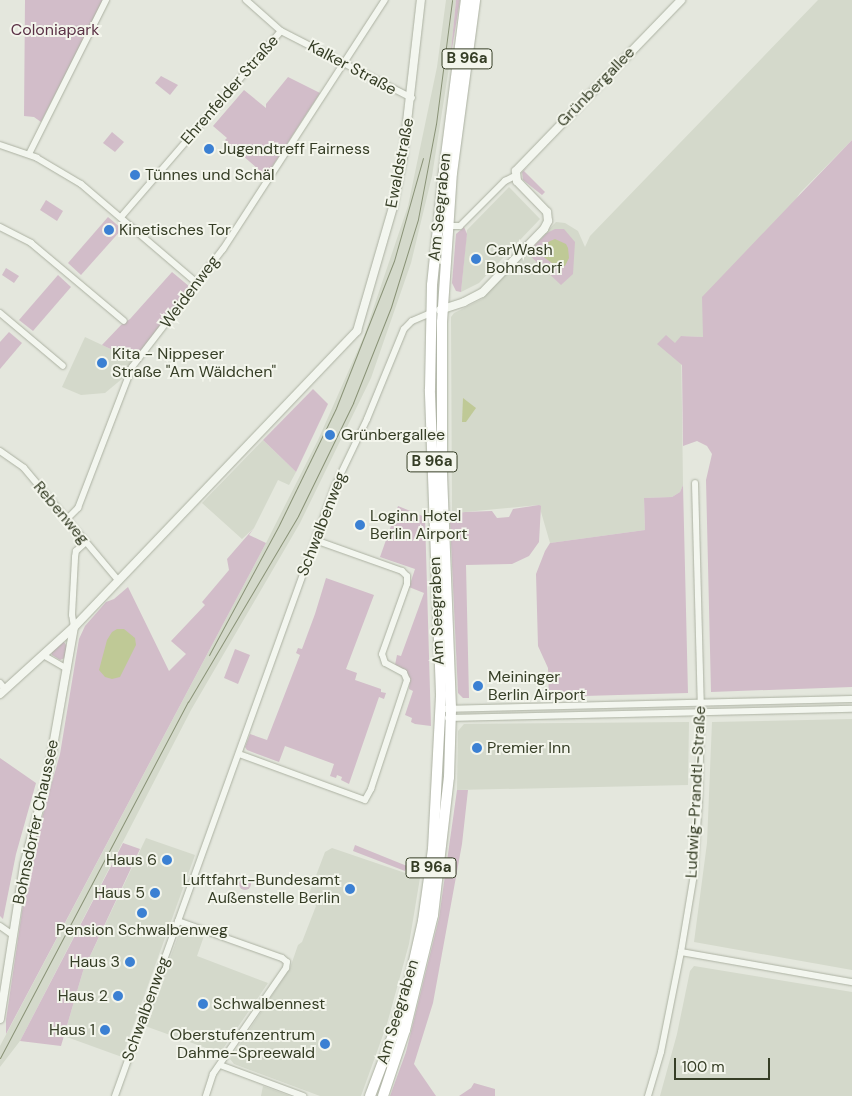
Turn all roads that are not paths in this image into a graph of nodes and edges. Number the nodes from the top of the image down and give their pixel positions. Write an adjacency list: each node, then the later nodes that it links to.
1 (106, 0): 12 (street)
2 (246, 0): 8 (street, Kalker Straße)
3 (385, 0): 9 (street, Weidenweg)
4 (421, 0): 10 (street, Ewaldstraße)
5 (466, 0): 20 (main road, Am Seegraben / B 96a)
6 (475, 0): 15 (main road, Am Seegraben / B 96a)
7 (681, 0): 13 (street, Grünbergallee)
8 (281, 31): 9 (street, Kalker Straße); 14 (street, Ehrenfelder Straße)
9 (344, 63): 10 (street, Kalker Straße); 17 (street, Weidenweg)
10 (412, 98): 28 (street, Ewaldstraße)
11 (0, 145): 12 (street)
12 (28, 154): 14 (street)
13 (515, 176): 15 (street, Grünbergallee); 18 (street)
14 (121, 217): 17 (street)
15 (451, 226): 18 (main road, Am Seegraben / B 96a)
16 (0, 227): 21 (street)
17 (197, 283): 25 (street, Weidenweg)
18 (443, 309): 20 (street); 37 (main road, Am Seegraben / B 96a)
19 (0, 313): 22 (street)
20 (431, 313): 26 (street, Schwalbenweg); 37 (main road, Am Seegraben / B 96a)
21 (124, 321)
22 (62, 366)
23 (0, 451): 25 (street, Rebenweg)
24 (695, 483): 34 (street, Ludwig-Prandtl-Straße)
25 (67, 520): 27 (street, Rebenweg)
26 (314, 540): 38 (street, Schwalbenweg); 38 (street)
27 (86, 542): 28 (street, Rebenweg); 29 (street)
28 (118, 580): 29 (street)
29 (74, 627): 30 (street); 31 (street, Bohnsdorfer Chaussee)
30 (43, 655): 31 (street); 32 (street)
31 (67, 668): 41 (street, Bohnsdorfer Chaussee)
32 (2, 689)
33 (852, 699): 34 (street)
34 (701, 702): 36 (street, Ludwig-Prandtl-Straße); 37 (street)
35 (852, 709): 36 (street)
36 (701, 712): 37 (street); 42 (street, Ludwig-Prandtl-Straße)
37 (446, 713): 49 (main road, Am Seegraben / B 96a); 50 (main road, Am Seegraben / B 96a)
38 (239, 754): 39 (street, Schwalbenweg)
39 (178, 921): 45 (street); 46 (street, Schwalbenweg)
40 (0, 926): 41 (street)
41 (12, 935): 44 (street, Bohnsdorfer Chaussee)
42 (681, 952): 43 (street); 51 (street, Ludwig-Prandtl-Straße)
43 (852, 982)
44 (0, 1019)
45 (220, 1065): 47 (street); 48 (street)
46 (115, 1096)
47 (206, 1096)
48 (303, 1096)
49 (370, 1096)
50 (384, 1096)
51 (648, 1096)

